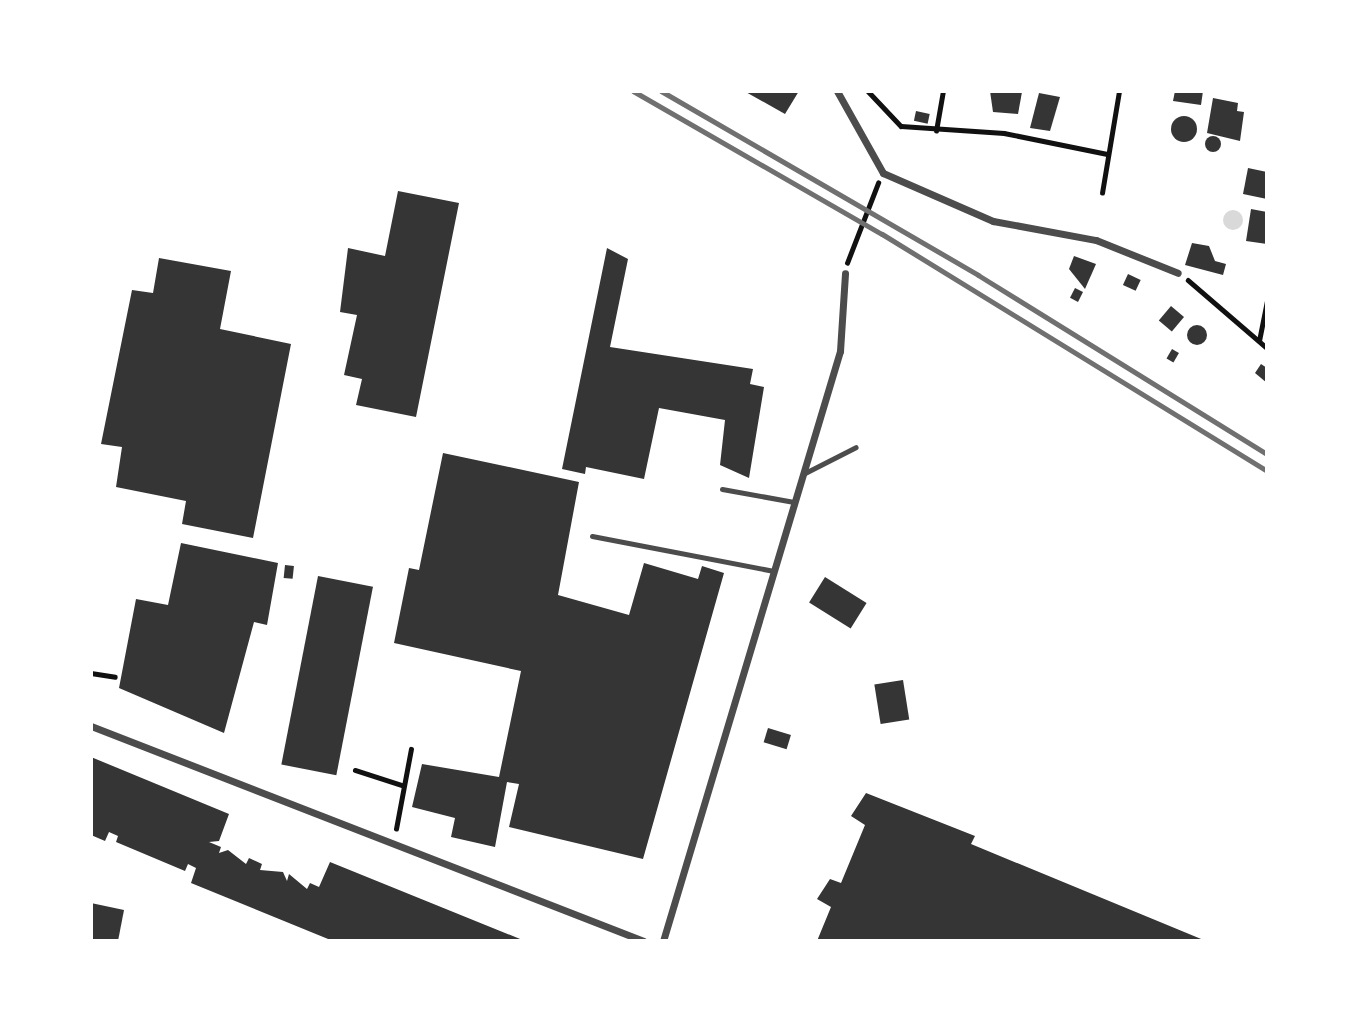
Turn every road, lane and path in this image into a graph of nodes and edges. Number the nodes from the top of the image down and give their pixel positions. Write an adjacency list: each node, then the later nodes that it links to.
1 (837, 91): 7 (street)
2 (869, 91): 5 (path)
3 (943, 91): 5 (path)
4 (1119, 91): 6 (path)
5 (936, 131): 6 (path)
6 (1107, 154): 8 (path)
7 (883, 173): 9 (path); 10 (street)
8 (1102, 193)
9 (845, 273): 15 (street)
10 (1178, 273): 12 (path)
11 (1267, 301): 12 (path)
12 (1259, 341): 13 (path)
13 (1267, 348)
14 (856, 447): 15 (lane)
15 (803, 474): 17 (street)
16 (722, 488): 17 (lane)
17 (794, 502): 19 (street)
18 (592, 536): 19 (lane)
19 (774, 571): 28 (street)
20 (91, 673): 21 (path)
21 (115, 677)
22 (91, 726): 26 (street)
23 (411, 749): 25 (path)
24 (355, 771): 25 (path)
25 (402, 785): 26 (path)
26 (394, 844): 27 (street)
27 (644, 941)
28 (663, 941)

